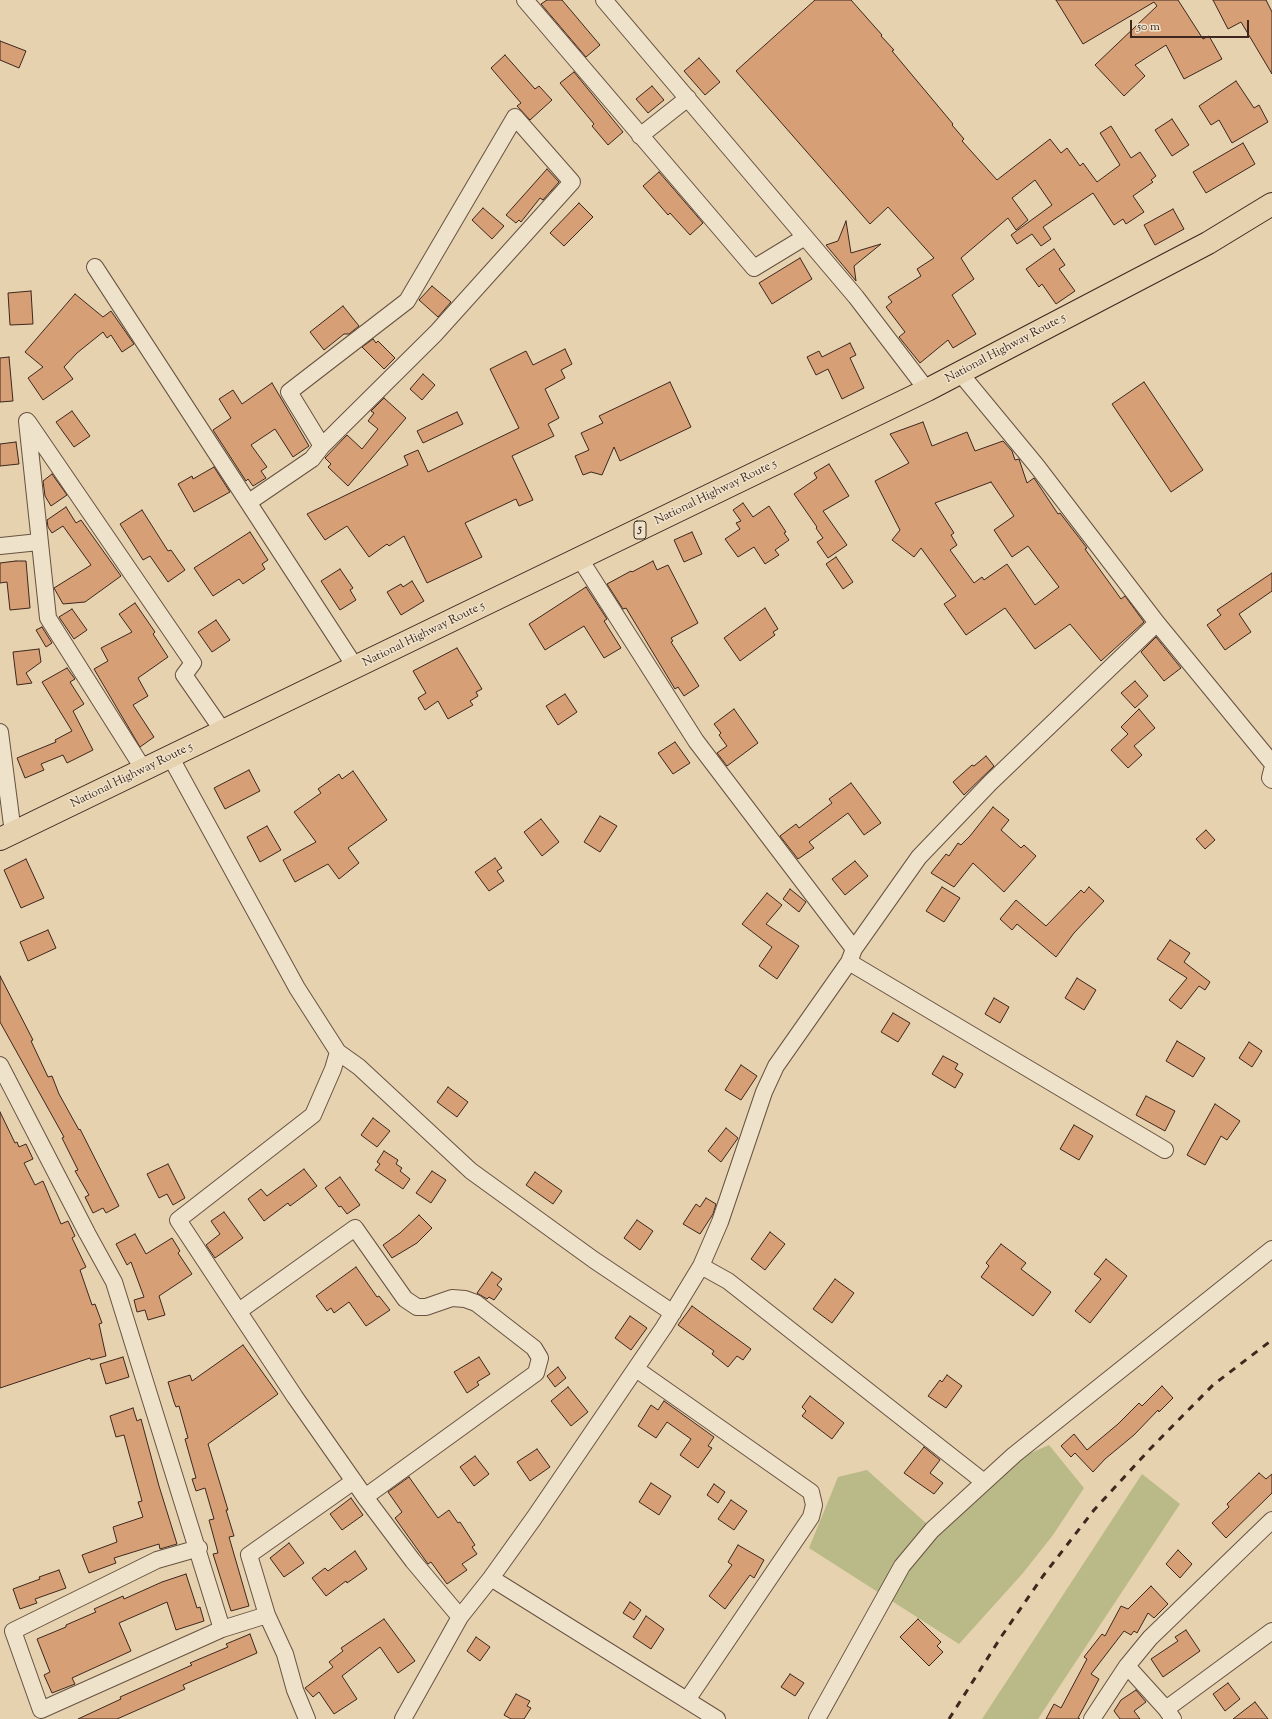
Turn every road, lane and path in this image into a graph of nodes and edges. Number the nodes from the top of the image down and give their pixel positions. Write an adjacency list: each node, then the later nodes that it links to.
1 (525, 0): 4 (street)
2 (604, 0): 3 (street)
3 (688, 98): 4 (street); 6 (street)
4 (640, 136): 6 (street)
5 (1272, 204): 8 (highway, National Highway Route 5 / 5)
6 (805, 237): 9 (street)
7 (95, 267): 11 (street)
8 (960, 373): 9 (highway, National Highway Route 5 / 5); 15 (street)
9 (927, 390): 14 (highway, National Highway Route 5 / 5)
10 (322, 446): 10 (street); 11 (street)
11 (249, 502): 16 (street)
12 (39, 542): 13 (street); 17 (street); 21 (street)
13 (0, 546)
14 (580, 559): 16 (highway, National Highway Route 5 / 5); 25 (street)
15 (1157, 623): 20 (street); 25 (street)
16 (356, 668): 17 (highway, National Highway Route 5 / 5)
17 (223, 731): 19 (highway, National Highway Route 5 / 5)
18 (0, 732): 24 (street)
19 (171, 758): 21 (highway, National Highway Route 5 / 5); 26 (street)
20 (1272, 763)
21 (144, 770): 24 (highway, National Highway Route 5 / 5)
22 (1272, 770): 23 (street)
23 (1272, 780)
24 (7, 836)
25 (852, 955): 28 (street); 30 (street)
26 (338, 1052): 31 (street); 32 (street)
27 (0, 1065): 38 (street)
28 (1165, 1150)
29 (1272, 1249): 35 (street)
30 (701, 1266): 32 (street); 35 (street)
31 (239, 1311): 34 (street); 36 (street)
32 (673, 1313): 33 (street)
33 (636, 1369): 39 (street); 45 (street)
34 (354, 1481): 36 (street); 40 (street)
35 (984, 1482): 51 (street)
36 (365, 1497): 41 (street)
37 (1272, 1520): 44 (street)
38 (199, 1548): 42 (street); 47 (street)
39 (491, 1578): 41 (street); 45 (street)
40 (267, 1615): 42 (street); 48 (street)
41 (460, 1617): 49 (street)
42 (222, 1629): 47 (street)
43 (1272, 1630): 46 (street)
44 (1127, 1666): 46 (street); 52 (street)
45 (687, 1700): 50 (street)
46 (1170, 1714)
47 (42, 1715)
48 (307, 1719)
49 (403, 1719)
50 (717, 1719)
51 (817, 1719)
52 (1092, 1719)

